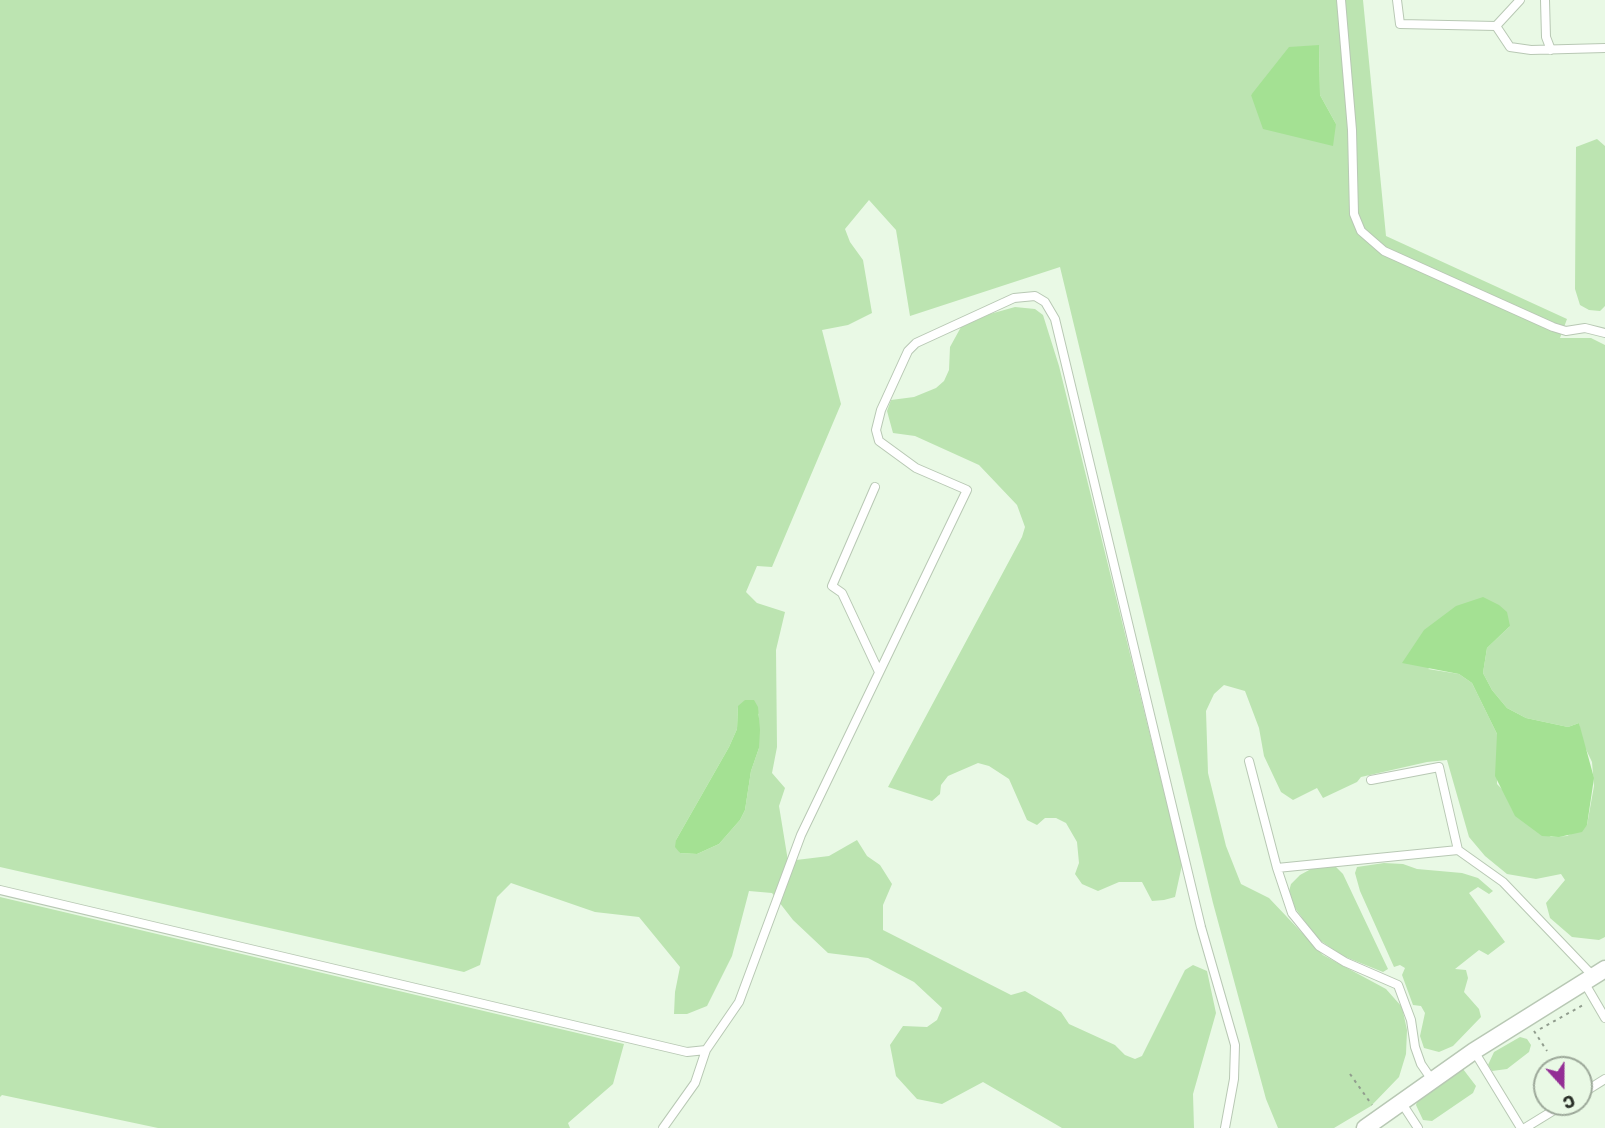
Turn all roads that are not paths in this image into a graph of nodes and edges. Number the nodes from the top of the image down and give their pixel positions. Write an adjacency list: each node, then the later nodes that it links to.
1 (1341, 0): 8 (lane)
2 (1397, 0): 5 (lane)
3 (1520, 0): 5 (lane)
4 (1545, 0): 7 (lane)
5 (1496, 26): 7 (lane)
6 (1605, 48): 7 (lane)
7 (1551, 50)
8 (1605, 333)
9 (876, 487): 10 (lane)
10 (879, 672): 18 (lane); 24 (lane)
11 (1249, 761): 14 (lane)
12 (1371, 780): 13 (lane)
13 (1458, 850): 14 (lane); 16 (lane)
14 (1276, 868): 20 (lane)
15 (0, 890): 18 (lane)
16 (1594, 976): 17 (lane); 19 (street)
17 (1605, 1018)
18 (706, 1050): 23 (lane)
19 (1474, 1051): 20 (street); 27 (lane)
20 (1432, 1080): 21 (street)
21 (1401, 1102): 25 (street); 26 (lane)
22 (1544, 1116): 27 (lane)
23 (663, 1128)
24 (1225, 1128)
25 (1365, 1128)
26 (1418, 1128)
27 (1523, 1128)

